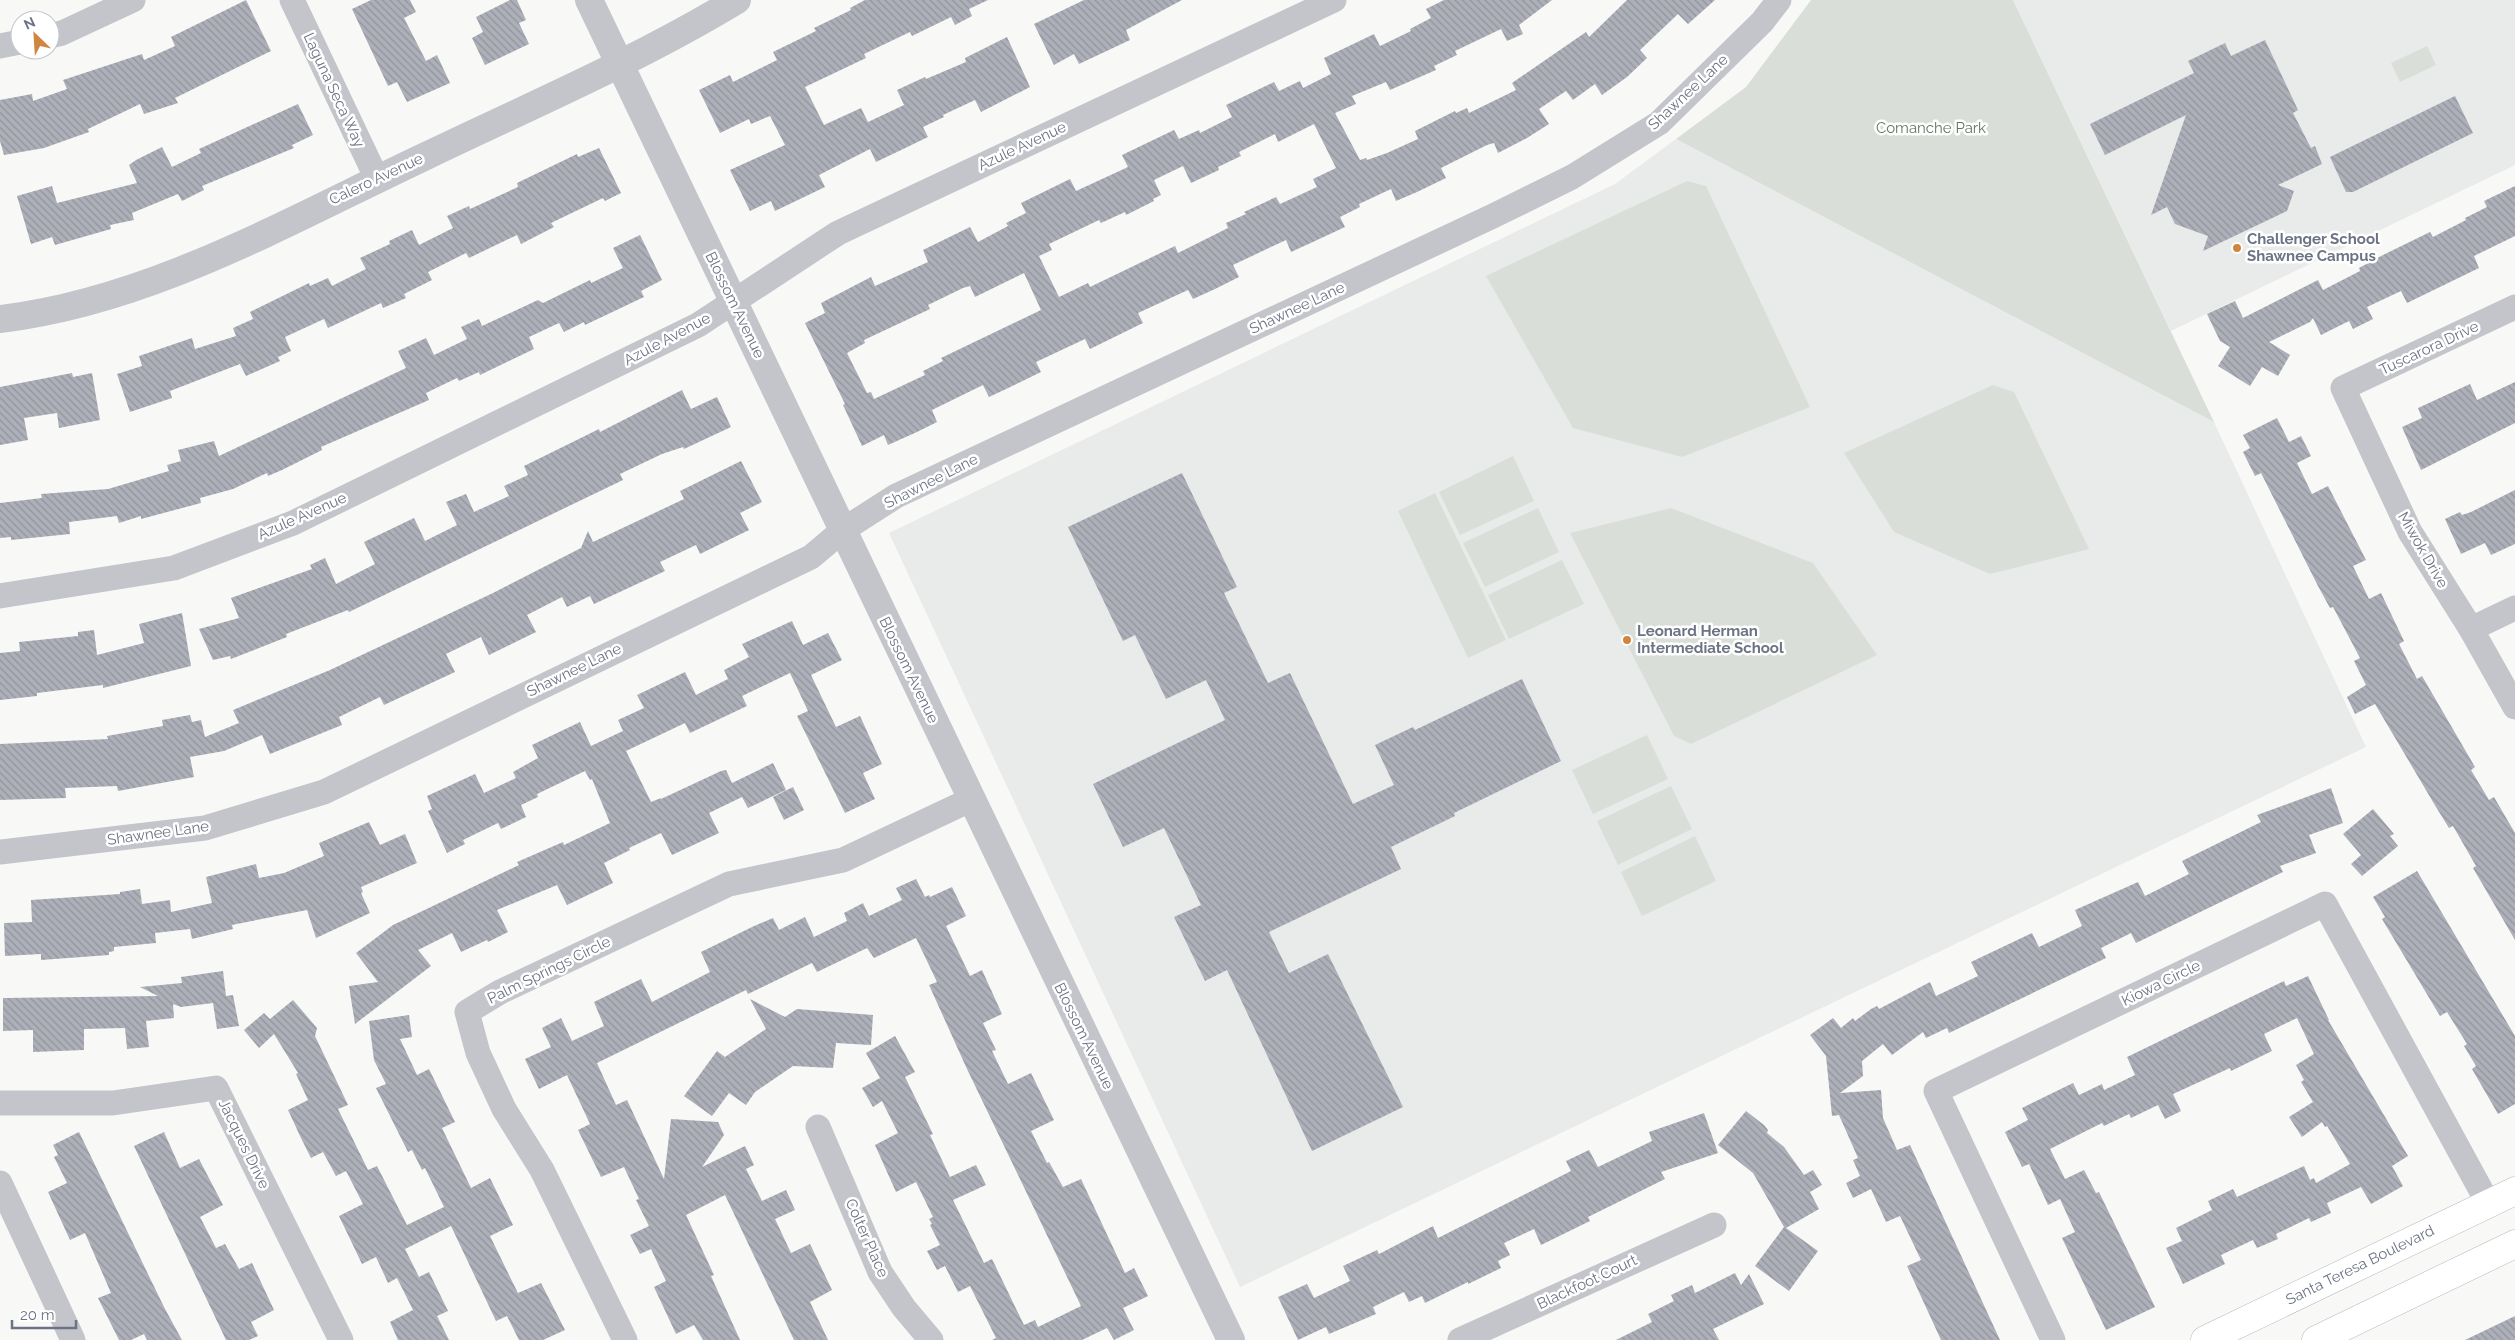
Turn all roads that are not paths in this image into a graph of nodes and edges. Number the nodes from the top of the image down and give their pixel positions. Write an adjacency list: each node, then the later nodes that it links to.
1 (133, 0): 7 (street)
2 (292, 0): 9 (street, Laguna Seca Way)
3 (589, 0): 8 (street, Blossom Avenue)
4 (737, 0): 8 (street, Calero Avenue)
5 (1334, 0): 10 (street, Azule Avenue)
6 (1779, 0): 14 (street, Shawnee Lane)
7 (60, 34)
8 (619, 64): 9 (street, Calero Avenue); 10 (street, Blossom Avenue)
9 (376, 179): 12 (street, Calero Avenue)
10 (733, 301): 14 (street, Blossom Avenue); 15 (street, Azule Avenue)
11 (2515, 307): 13 (street, Tuscarora Drive)
12 (0, 319)
13 (2343, 388): 17 (street, Miwok Drive)
14 (843, 530): 19 (street, Blossom Avenue); 20 (street, Shawnee Lane)
15 (0, 596)
16 (2515, 608): 17 (street)
17 (2471, 628): 18 (street, Miwok Drive)
18 (2515, 706)
19 (970, 800): 28 (street, Blossom Avenue); 31 (street, Palm Springs Circle)
20 (0, 852)
21 (0, 1103): 30 (street, Jacques Drive)
22 (818, 1127): 32 (street, Colter Place)
23 (0, 1183): 29 (street)
24 (2515, 1190): 25 (main road, Santa Teresa Boulevard)
25 (2488, 1203): 34 (street, Kiowa Circle); 35 (main road, Santa Teresa Boulevard)
26 (1714, 1224): 33 (street, Blackfoot Court)
27 (2515, 1244): 36 (main road)
28 (1230, 1339)
29 (74, 1340)
30 (341, 1340)
31 (625, 1340)
32 (931, 1340)
33 (1460, 1340)
34 (2053, 1340)
35 (2205, 1340)
36 (2316, 1340)

